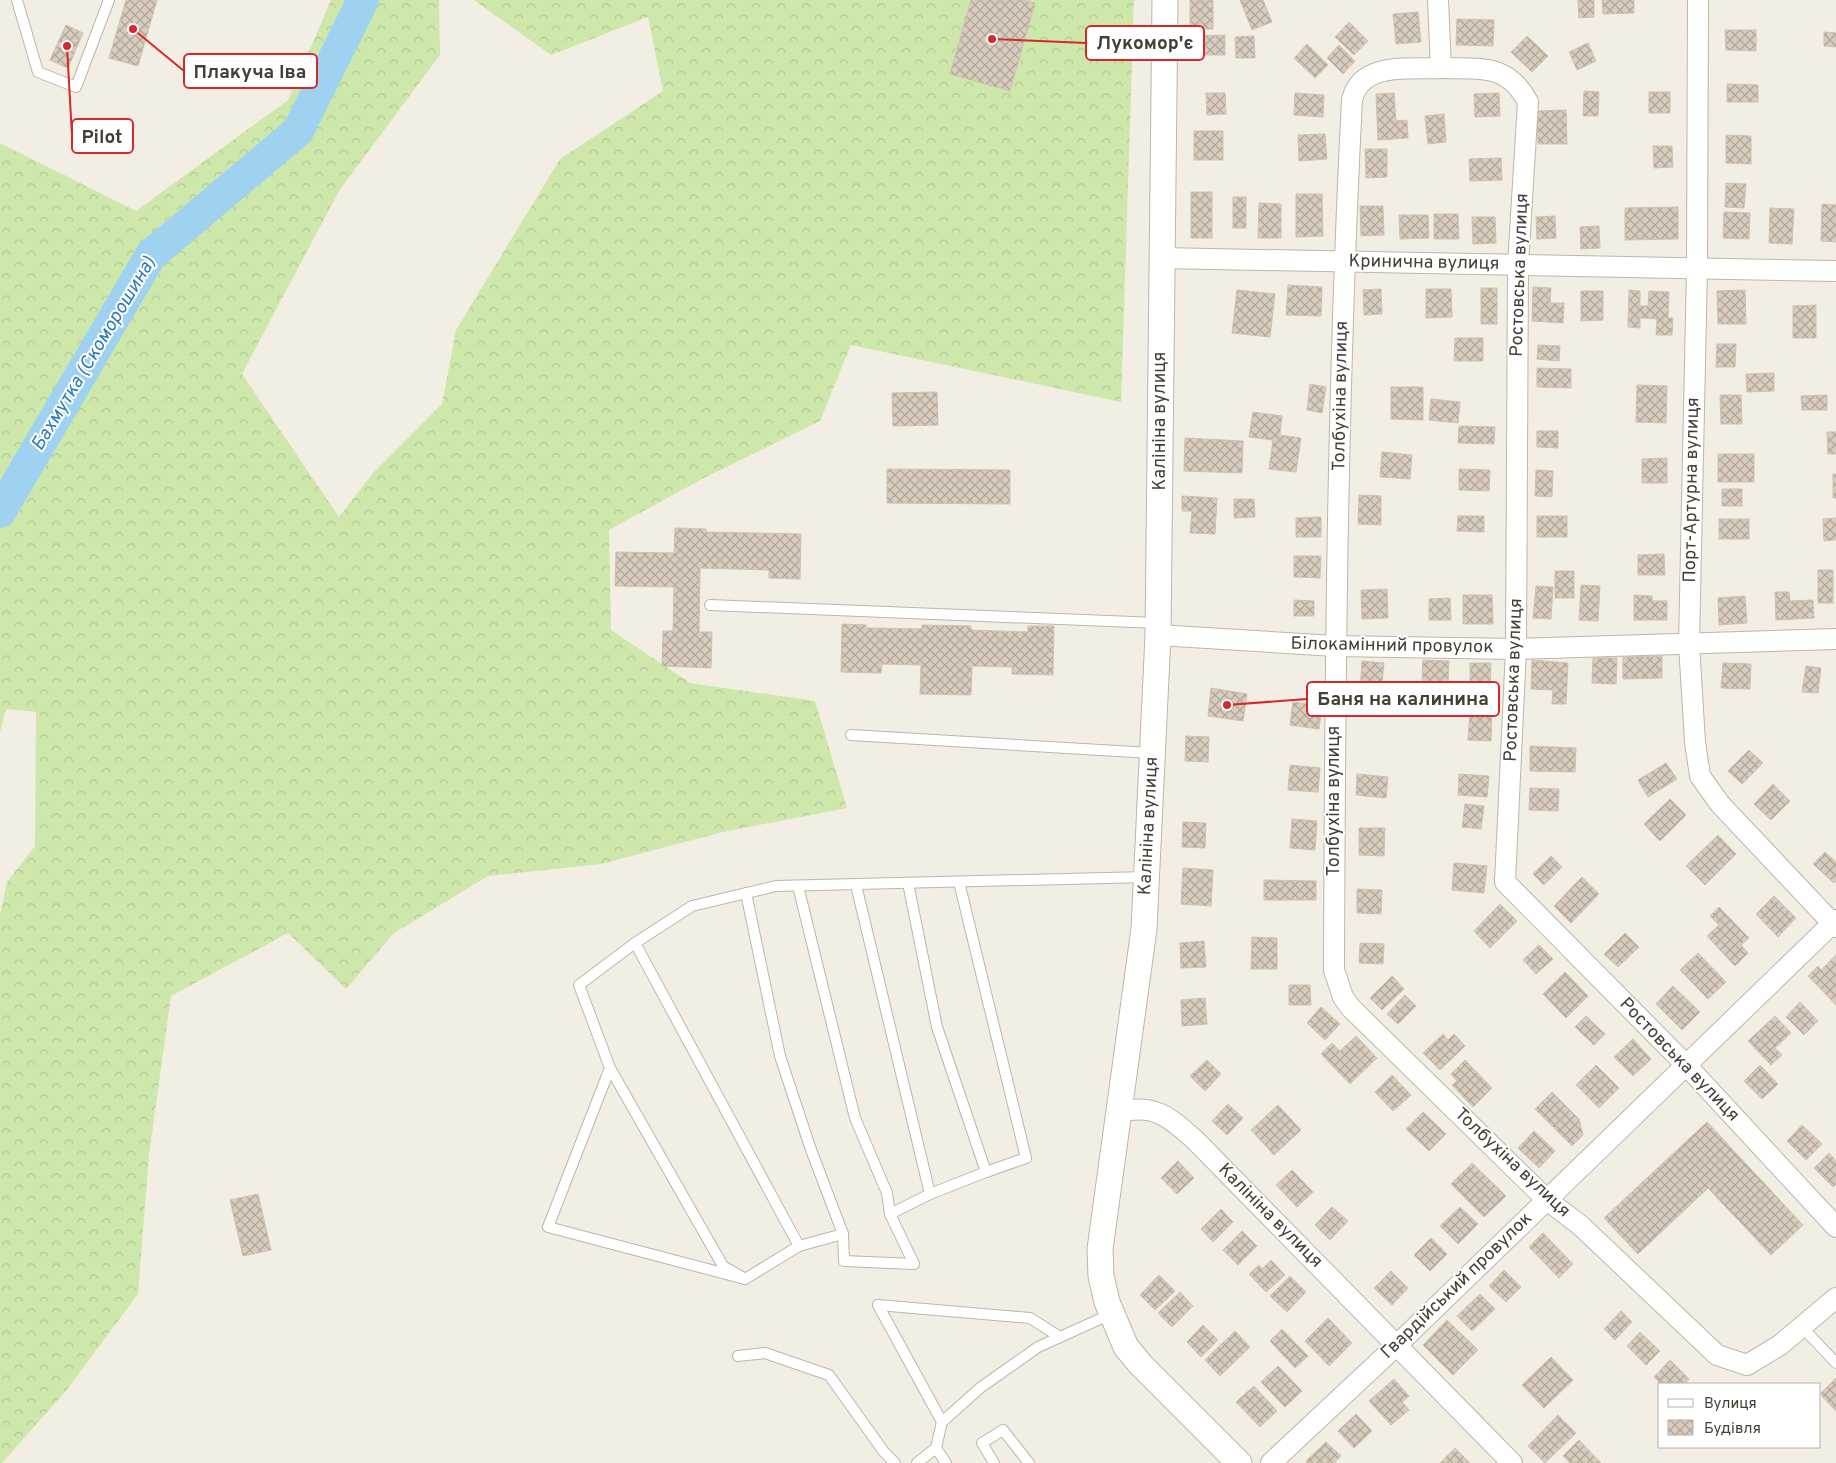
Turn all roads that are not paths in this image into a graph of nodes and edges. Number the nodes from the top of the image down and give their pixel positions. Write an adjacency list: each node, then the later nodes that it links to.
1 (17, 0): 2 (lane)
2 (110, 0)
3 (1165, 0): 7 (street, Калініна вулиця)
4 (1438, 0): 6 (street)
5 (1698, 0): 10 (street, Порт-Артурна вулиця)
6 (1441, 68): 8 (street, Толбухіна вулиця); 9 (street, Ростовська вулиця)
7 (1161, 258): 8 (street, Кринична вулиця); 13 (street, Калініна вулиця)
8 (1344, 261): 9 (street, Кринична вулиця); 16 (street, Толбухіна вулиця)
9 (1518, 264): 10 (street, Кринична вулиця); 17 (street, Ростовська вулиця)
10 (1697, 268): 11 (street, Кринична вулиця); 15 (street, Порт-Артурна вулиця)
11 (1836, 271)
12 (710, 605): 13 (lane)
13 (1158, 629): 16 (street, Білокамінний провулок); 19 (street, Калініна вулиця)
14 (1836, 639): 15 (street, Білокамінний провулок)
15 (1689, 644): 17 (street, Білокамінний провулок); 26 (street, Порт-Артурна вулиця)
16 (1335, 646): 17 (street, Білокамінний провулок); 33 (street, Толбухіна вулиця)
17 (1516, 649): 28 (street, Ростовська вулиця)
18 (850, 735): 19 (lane)
19 (1152, 753): 20 (street, Калініна вулиця)
20 (1147, 877): 21 (lane); 30 (street, Калініна вулиця)
21 (959, 882): 22 (lane); 31 (lane)
22 (908, 883): 23 (lane); 31 (lane)
23 (856, 885): 24 (lane); 32 (lane)
24 (798, 886): 25 (lane); 34 (lane)
25 (746, 894): 27 (lane); 36 (lane)
26 (1835, 924): 28 (street, Гвардійський провулок)
27 (635, 943): 29 (lane); 37 (lane)
28 (1686, 1066): 33 (street, Гвардійський провулок); 35 (street, Ростовська вулиця)
29 (610, 1068): 38 (lane); 38 (lane)
30 (1120, 1112): 40 (street); 43 (street, Калініна вулиця)
31 (986, 1172): 32 (lane)
32 (930, 1194): 34 (lane)
33 (1547, 1200): 41 (street, Толбухіна вулиця); 43 (street, Гвардійський провулок)
34 (890, 1214): 36 (lane)
35 (1836, 1227)
36 (843, 1234): 37 (lane)
37 (799, 1246): 38 (lane)
38 (745, 1279)
39 (1836, 1298): 41 (street)
40 (1111, 1314): 42 (lane); 53 (street)
41 (1802, 1327): 45 (lane)
42 (1060, 1337): 46 (lane); 46 (lane)
43 (1397, 1345): 54 (street, Гвардійський провулок); 55 (street, Калініна вулиця)
44 (738, 1356): 48 (lane)
45 (1836, 1362)
46 (942, 1422): 47 (lane)
47 (936, 1448): 49 (lane); 50 (lane)
48 (895, 1463)
49 (918, 1463)
50 (946, 1463)
51 (994, 1463): 52 (lane)
52 (1029, 1463)
53 (1239, 1463)
54 (1271, 1463)
55 (1512, 1463)

